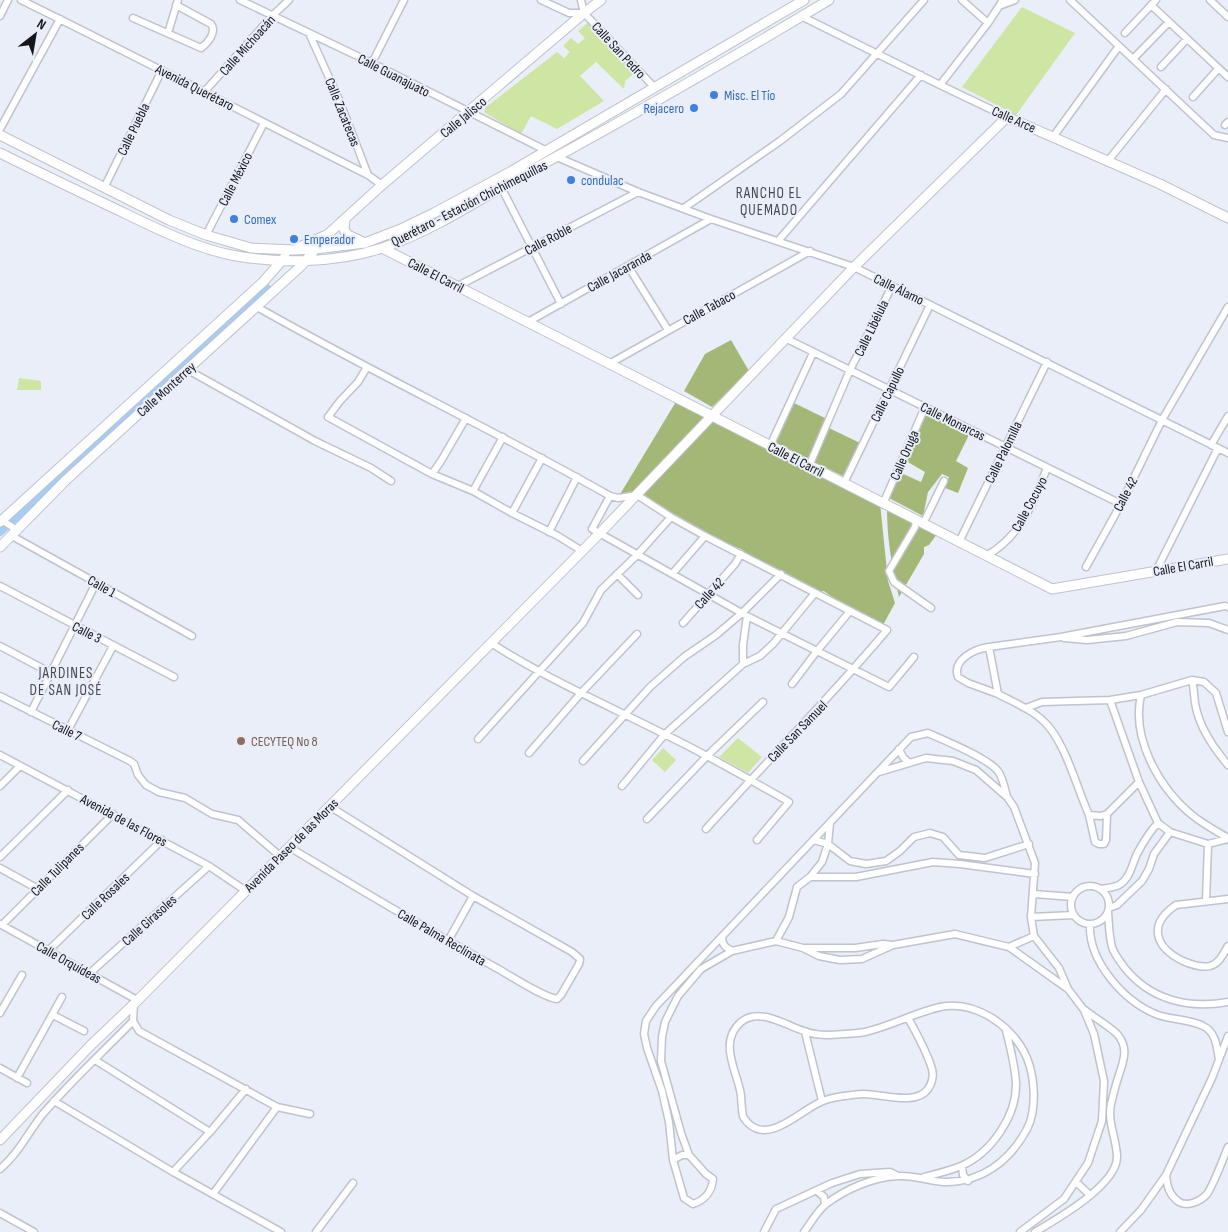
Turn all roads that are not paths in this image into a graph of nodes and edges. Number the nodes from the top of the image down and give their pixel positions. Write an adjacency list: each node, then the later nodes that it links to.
1 (8, 0): 21 (street)
2 (21, 0): 25 (street, Avenida Querétaro)
3 (240, 0): 20 (street, Calle Guanajuato)
4 (289, 0): 20 (street, Calle Michoacán)
5 (404, 0): 35 (street)
6 (541, 0): 19 (street)
7 (581, 0): 19 (street)
8 (601, 0): 19 (main road, Calle Jalisco)
9 (804, 0): 42 (main road, Querétaro - Estación Chichimequillas)
10 (829, 0): 22 (main road, Querétaro - Estación Chichimequillas)
11 (924, 0): 33 (street)
12 (962, 0): 27 (street)
13 (1015, 0): 18 (street)
14 (1070, 0): 32 (street)
15 (1210, 0): 23 (street)
16 (177, 2): 28 (street); 28 (street)
17 (1153, 2): 26 (street); 30 (street)
18 (1001, 3): 27 (street)
19 (584, 13): 42 (street, Calle San Pedro); 46 (main road, Calle Jalisco)
20 (273, 15): 29 (street, Calle Guanajuato); 44 (street, Calle Michoacán)
21 (0, 16)
22 (801, 16): 33 (street, Calle Arce); 57 (main road, Querétaro - Estación Chichimequillas)
23 (1228, 17)
24 (133, 18): 28 (street)
25 (60, 19): 38 (street, Avenida Querétaro); 49 (street)
26 (1169, 22): 31 (street); 34 (street)
27 (988, 23): 41 (street)
28 (168, 33)
29 (309, 33): 35 (street, Calle Guanajuato); 61 (street, Calle Zacatecas)
30 (1126, 33)
31 (1187, 39): 36 (street); 37 (street)
32 (1119, 46): 34 (street); 51 (street)
33 (878, 53): 39 (street, Calle Arce); 66 (street)
34 (1134, 60): 43 (street)
35 (372, 63): 46 (street, Calle Guanajuato)
36 (1161, 67)
37 (1218, 68): 40 (street); 45 (street)
38 (162, 70): 44 (street, Avenida Querétaro); 64 (street, Calle Puebla)
39 (921, 75): 41 (street, Calle Arce); 72 (street)
40 (1228, 78)
41 (940, 85): 47 (street, Calle Arce)
42 (654, 87): 55 (main road, Querétaro - Estación Chichimequillas)
43 (1166, 89): 52 (street); 59 (street)
44 (205, 91): 48 (street, Avenida Querétaro)
45 (1193, 97)
46 (469, 112): 55 (street, Calle Guanajuato); 62 (main road, Calle Jalisco)
47 (1007, 117): 51 (main road, Calle Arce); 83 (main road, Avenida Paseo de las Moras)
48 (264, 123): 61 (street, Avenida Querétaro); 70 (street, Calle México)
49 (0, 129)
50 (0, 135): 53 (main road, Querétaro - Estación Chichimequillas)
51 (1053, 137): 59 (main road, Calle Arce)
52 (1228, 138)
53 (12, 141): 54 (main road); 58 (main road, Querétaro - Estación Chichimequillas)
54 (0, 149)
55 (547, 151): 73 (main road, Querétaro - Estación Chichimequillas)
56 (0, 153): 60 (main road, Querétaro - Estación Chichimequillas)
57 (557, 157): 63 (main road, Querétaro - Estación Chichimequillas); 65 (street, Calle Álamo)
58 (52, 160): 60 (main road); 64 (main road, Querétaro - Estación Chichimequillas)
59 (1108, 162): 67 (main road, Calle Arce)
60 (36, 171): 79 (main road, Querétaro - Estación Chichimequillas)
61 (368, 175): 62 (street)
62 (382, 185): 68 (main road, Calle Jalisco)
63 (501, 187): 74 (main road, Querétaro - Estación Chichimequillas); 75 (street)
64 (104, 188): 70 (main road, Querétaro - Estación Chichimequillas)
65 (638, 192): 66 (street, Calle Álamo); 75 (street, Calle Roble)
66 (684, 208): 69 (street, Calle Álamo)
67 (1228, 218)
68 (345, 219): 71 (main road, Calle Jalisco); 73 (main road)
69 (711, 219): 72 (street, Calle Álamo); 82 (street, Calle Jacaranda)
70 (206, 235): 77 (main road, Querétaro - Estación Chichimequillas)
71 (326, 235): 76 (main road, Calle Jalisco); 77 (main road, Calle Jalisco)
72 (778, 241): 78 (street, Calle Álamo)
73 (365, 243): 76 (main road, Querétaro - Estación Chichimequillas)
74 (382, 248): 81 (main road, Querétaro - Estación Chichimequillas); 86 (main road, Calle El Carril)
75 (532, 248): 86 (street, Calle Roble); 89 (street)
76 (315, 249): 77 (main road, Querétaro - Estación Chichimequillas); 81 (main road, Calle Monterrey)
77 (293, 250): 80 (main road, Calle Monterrey)
78 (810, 252): 83 (street, Calle Álamo); 94 (street, Calle Tabaco)
79 (263, 259): 80 (main road, Querétaro - Estación Chichimequillas); 84 (main road)
80 (282, 260): 81 (main road, Querétaro - Estación Chichimequillas); 84 (main road, Calle Monterrey)
81 (307, 260): 88 (main road, Calle Monterrey)
82 (628, 266): 89 (street, Calle Jacaranda); 94 (street)
83 (854, 267): 87 (street, Calle Álamo); 95 (main road, Avenida Paseo de las Moras)
84 (271, 271): 85 (main road, Calle Monterrey)
85 (263, 282): 88 (main road); 129 (main road, Calle Monterrey)
86 (458, 286): 93 (main road, Calle El Carril)
87 (892, 286): 90 (street, Calle Álamo); 101 (street, Calle Libélula)
88 (270, 294): 92 (main road, Calle Monterrey)
89 (561, 304): 93 (street, Calle Jacaranda)
90 (930, 305): 97 (street, Calle Álamo); 102 (street, Calle Capullo)
91 (1228, 306): 107 (street, Calle 42)
92 (257, 307): 99 (street); 100 (main road, Calle Monterrey)
93 (528, 322): 98 (main road, Calle El Carril)
94 (668, 330): 98 (street, Calle Tabaco)
95 (785, 338): 96 (street, Calle Monarcas); 104 (main road, Avenida Paseo de las Moras)
96 (813, 352): 101 (street, Calle Monarcas); 110 (street)
97 (1047, 362): 107 (street, Calle Álamo); 111 (street, Calle Palomilla)
98 (609, 364): 104 (main road, Calle El Carril)
99 (367, 367): 106 (street); 117 (street)
100 (188, 370): 120 (street); 131 (main road, Calle Monterrey)
101 (850, 370): 102 (street, Calle Monarcas); 115 (street)
102 (889, 390): 103 (street, Calle Monarcas); 121 (street, Calle Capullo)
103 (925, 407): 111 (street, Calle Monarcas); 125 (street, Calle Oruga)
104 (710, 415): 110 (main road, Calle El Carril); 123 (main road, Avenida Paseo de las Moras)
105 (1228, 416): 109 (street)
106 (466, 418): 108 (street); 117 (street)
107 (1162, 420): 109 (street, Calle Álamo); 126 (street, Calle 42)
108 (503, 437): 114 (street); 122 (street)
109 (1211, 445): 112 (street, Calle Álamo)
110 (770, 446): 115 (main road, Calle El Carril)
111 (1006, 447): 116 (street, Calle Monarcas); 135 (street, Calle Palomilla)
112 (1218, 448): 113 (street, Calle Álamo); 143 (street)
113 (1228, 453)
114 (542, 458): 118 (street); 127 (street)
115 (810, 466): 121 (main road, Calle El Carril)
116 (1047, 468): 126 (street, Calle Monarcas); 140 (street, Calle Cocuyo)
117 (432, 474): 122 (street)
118 (577, 477): 124 (street); 132 (street)
119 (944, 481): 130 (street)
120 (391, 482)
121 (844, 484): 125 (main road, Calle El Carril)
122 (473, 492): 127 (street)
123 (637, 495): 124 (street); 128 (street); 133 (main road, Avenida Paseo de las Moras)
124 (610, 496): 133 (street)
125 (883, 504): 130 (main road, Calle El Carril)
126 (1120, 504): 142 (street, Calle 42)
127 (512, 513): 132 (street)
128 (671, 517): 134 (street); 138 (street)
129 (1, 521): 131 (street, Calle 1)
130 (919, 522): 135 (main road, Calle El Carril); 153 (street)
131 (15, 532): 136 (main road, Calle Monterrey); 147 (street, Calle 1)
132 (549, 532): 137 (street)
133 (600, 533): 137 (main road, Avenida Paseo de las Moras); 138 (street)
134 (705, 536): 139 (street); 144 (street)
135 (959, 542): 140 (main road, Calle El Carril)
136 (0, 547)
137 (582, 551): 165 (main road, Avenida Paseo de las Moras)
138 (638, 554): 144 (street); 145 (street)
139 (741, 554): 146 (street); 150 (street, Calle 42)
140 (986, 556): 143 (main road, Calle El Carril)
141 (1228, 558): 143 (main road, Calle El Carril)
142 (1086, 567)
143 (1156, 571)
144 (673, 573): 150 (street)
145 (617, 574): 151 (street); 173 (street)
146 (781, 574): 149 (street); 156 (street)
147 (96, 583): 159 (street); 163 (street, Calle 1)
148 (0, 586): 159 (street, Calle 3)
149 (815, 593): 155 (street); 161 (street)
150 (709, 594): 156 (street); 158 (street, Calle 42)
151 (638, 595)
152 (1228, 607): 154 (street)
153 (931, 608)
154 (1209, 609): 157 (street); 164 (street)
155 (850, 611): 169 (street); 172 (street, Calle San Samuel)
156 (745, 614): 161 (street); 171 (street); 186 (street)
157 (1209, 622): 160 (street); 164 (street)
158 (683, 623)
159 (75, 626): 167 (street, Calle 3); 174 (street)
160 (1228, 630)
161 (784, 633): 169 (street); 171 (street)
162 (637, 634): 178 (street)
163 (192, 636)
164 (1061, 637): 168 (street)
165 (491, 643): 173 (street); 208 (main road, Avenida Paseo de las Moras)
166 (0, 646): 174 (street)
167 (113, 646): 175 (street, Calle 3); 187 (street)
168 (989, 646): 179 (street); 179 (street)
169 (817, 651): 172 (street); 177 (street)
170 (914, 657): 172 (street)
171 (743, 664): 189 (street)
172 (854, 669): 202 (street, Calle San Samuel)
173 (539, 672): 178 (street); 190 (street)
174 (51, 673): 185 (street)
175 (174, 677)
176 (1192, 680): 180 (street); 188 (street); 199 (street)
177 (792, 684)
178 (582, 692): 186 (street); 193 (street)
179 (998, 694): 184 (street)
180 (1141, 695): 182 (street); 217 (street)
181 (0, 696): 185 (street, Calle 7)
182 (1110, 700): 184 (street); 203 (street)
183 (763, 702): 195 (street)
184 (1026, 708): 211 (street)
185 (31, 712): 187 (street, Calle 7)
186 (625, 714): 189 (street); 196 (street)
187 (68, 730): 225 (street, Calle 7)
188 (1228, 732)
189 (665, 734): 195 (street); 205 (street)
190 (478, 739)
191 (957, 747): 192 (street); 197 (street); 207 (street)
192 (900, 749): 198 (street); 201 (street)
193 (529, 753)
194 (0, 755): 200 (street, Avenida de las Flores)
195 (707, 756): 202 (street); 212 (street)
196 (583, 761)
197 (953, 761): 198 (street); 207 (street)
198 (908, 762): 201 (street)
199 (1228, 765)
200 (20, 766): 204 (street); 206 (street, Avenida de las Flores)
201 (878, 772): 213 (street)
202 (750, 780): 215 (street, Calle San Samuel); 219 (street)
203 (1139, 782): 210 (street); 214 (street)
204 (0, 786)
205 (622, 786)
206 (68, 790): 209 (street, Avenida de las Flores); 226 (street)
207 (1007, 797): 222 (street)
208 (329, 806): 224 (main road, Avenida Paseo de las Moras); 235 (street)
209 (113, 814): 218 (street, Avenida de las Flores); 231 (street, Calle Tulipanes)
210 (1108, 814): 211 (street); 211 (street)
211 (1089, 815)
212 (648, 820)
213 (830, 823): 220 (street); 221 (street)
214 (1158, 823): 216 (street); 232 (street)
215 (706, 829)
216 (1170, 832): 223 (street); 239 (street)
217 (1228, 839): 223 (street)
218 (162, 840): 227 (street, Avenida de las Flores); 252 (street, Calle Rosales)
219 (757, 840)
220 (814, 840): 221 (street); 245 (street)
221 (828, 844): 222 (street); 230 (street)
222 (1029, 844): 229 (street)
223 (1208, 844): 238 (street)
224 (289, 847): 225 (main road, Avenida Paseo de las Moras); 246 (street, Calle Palma Reclinata)
225 (280, 856): 233 (main road, Avenida Paseo de las Moras)
226 (0, 857)
227 (209, 866): 233 (street, Avenida de las Flores); 254 (street, Calle Girasoles)
228 (0, 868): 231 (street)
229 (1035, 874): 230 (street); 234 (street)
230 (810, 877): 247 (street)
231 (38, 889): 242 (street, Calle Tulipanes)
232 (1100, 889): 236 (street); 239 (street)
233 (246, 890): 258 (main road, Avenida Paseo de las Moras)
234 (1034, 894): 236 (street); 241 (street)
235 (473, 896): 246 (street); 246 (street, Calle Palma Reclinata)
236 (1073, 897): 240 (street)
237 (1228, 899): 238 (street)
238 (1206, 900): 249 (street)
239 (1108, 910): 243 (street); 259 (street)
240 (1074, 915): 241 (street); 243 (street)
241 (1031, 916): 244 (street)
242 (1, 924): 252 (street, Calle Orquídeas)
243 (1090, 924): 272 (street)
244 (1034, 936): 250 (street); 256 (street)
245 (722, 937): 253 (street); 287 (street)
246 (448, 941)
247 (776, 941): 251 (street); 253 (street)
248 (893, 945): 250 (street); 251 (street); 251 (street)
249 (1228, 946)
250 (1009, 947): 256 (street)
251 (802, 948)
252 (48, 951): 254 (street, Calle Orquídeas)
253 (732, 951): 286 (street)
254 (90, 973): 258 (street, Calle Orquídeas)
255 (22, 975): 261 (street)
256 (1068, 989): 260 (street)
257 (62, 997): 262 (street)
258 (136, 1002): 264 (street); 281 (main road, Avenida Paseo de las Moras)
259 (1228, 1002)
260 (1084, 1010): 265 (street); 269 (street)
261 (0, 1013)
262 (53, 1015): 267 (street); 274 (street)
263 (908, 1018): 266 (street); 268 (street); 277 (street)
264 (133, 1021): 271 (street); 276 (street)
265 (1106, 1026): 269 (street); 299 (street)
266 (1006, 1028): 288 (street); 294 (street)
267 (84, 1031)
268 (805, 1032): 277 (street); 277 (street)
269 (1094, 1034): 295 (street)
270 (1228, 1036): 272 (street)
271 (95, 1060): 278 (street); 283 (street)
272 (1219, 1060): 291 (street)
273 (0, 1068): 274 (street)
274 (17, 1078): 275 (street)
275 (27, 1083)
276 (246, 1088): 279 (street); 283 (street)
277 (822, 1101)
278 (54, 1102): 289 (street); 290 (street)
279 (277, 1107): 280 (street); 298 (street)
280 (310, 1114)
281 (15, 1125): 282 (main road); 284 (main road, Avenida Paseo de las Moras)
282 (0, 1130)
283 (210, 1132): 290 (street)
284 (0, 1140)
285 (1228, 1147): 291 (street)
286 (689, 1155): 287 (street); 287 (street)
287 (674, 1160)
288 (962, 1166): 293 (street); 294 (street)
289 (0, 1169)
290 (174, 1172): 298 (street)
291 (1166, 1175): 309 (street)
292 (899, 1176): 293 (street); 297 (street); 300 (street)
293 (922, 1178): 294 (street)
294 (968, 1181)
295 (1076, 1182): 299 (street); 307 (street)
296 (353, 1183): 304 (street)
297 (817, 1191): 300 (street); 305 (street)
298 (213, 1194): 303 (street)
299 (1090, 1195): 308 (street)
300 (825, 1205): 306 (street)
301 (0, 1213): 302 (street)
302 (34, 1232)
303 (281, 1232)
304 (316, 1232)
305 (764, 1232)
306 (804, 1232)
307 (1020, 1232)
308 (1035, 1232)
309 (1120, 1232)

